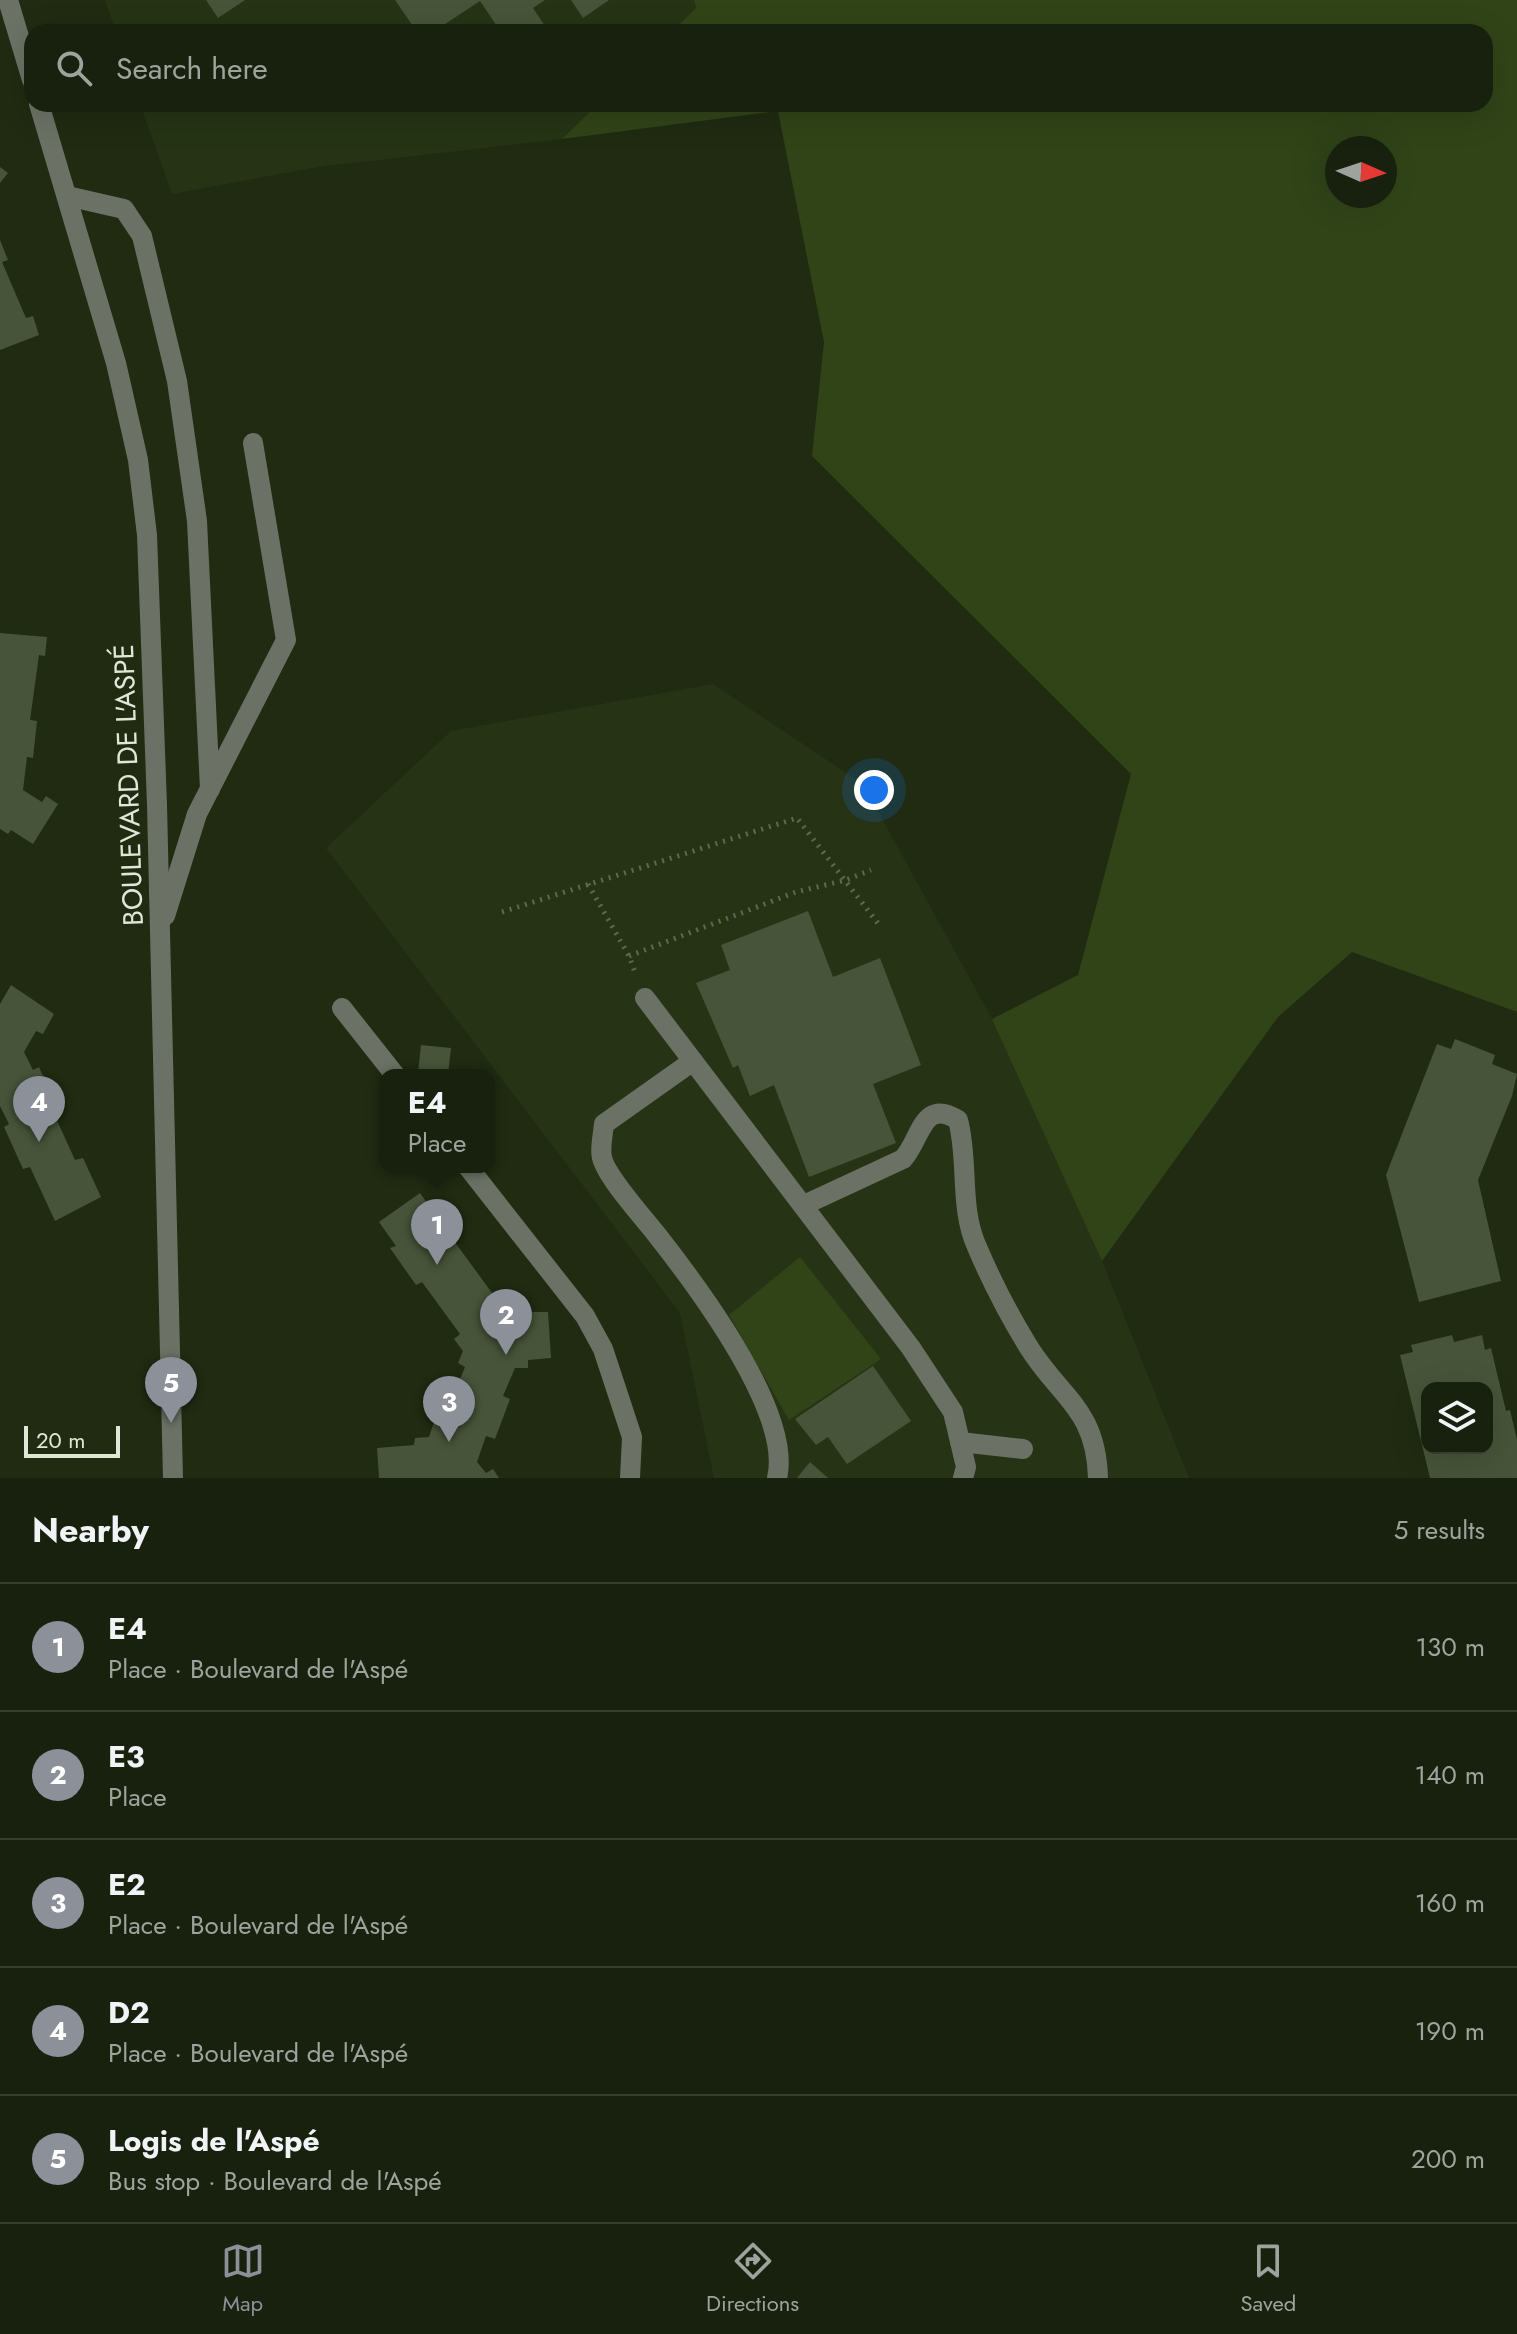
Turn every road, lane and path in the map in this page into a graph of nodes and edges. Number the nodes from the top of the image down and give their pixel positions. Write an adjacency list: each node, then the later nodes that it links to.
1 (8, 0): 2 (street)
2 (24, 53)
3 (41, 112): 4 (street, BOULEVARD DE L'ASPÉ)
4 (67, 196): 6 (street); 12 (street, BOULEVARD DE L'ASPÉ)
5 (253, 443): 6 (street)
6 (210, 789): 12 (street)
7 (871, 870): 8 (path)
8 (846, 880): 9 (path); 11 (path); 13 (path)
9 (588, 884): 10 (path); 13 (path)
10 (502, 912)
11 (880, 926)
12 (160, 931): 22 (street, BOULEVARD DE L'ASPÉ)
13 (629, 956): 14 (path)
14 (645, 998): 16 (street)
15 (342, 1008): 17 (street)
16 (693, 1061): 19 (street); 24 (street)
17 (390, 1069)
18 (473, 1173): 23 (street)
19 (804, 1205): 20 (street); 26 (street)
20 (960, 1442): 21 (street); 25 (street)
21 (1023, 1449)
22 (173, 1478)
23 (630, 1478)
24 (777, 1478)
25 (963, 1478)
26 (1098, 1478)

